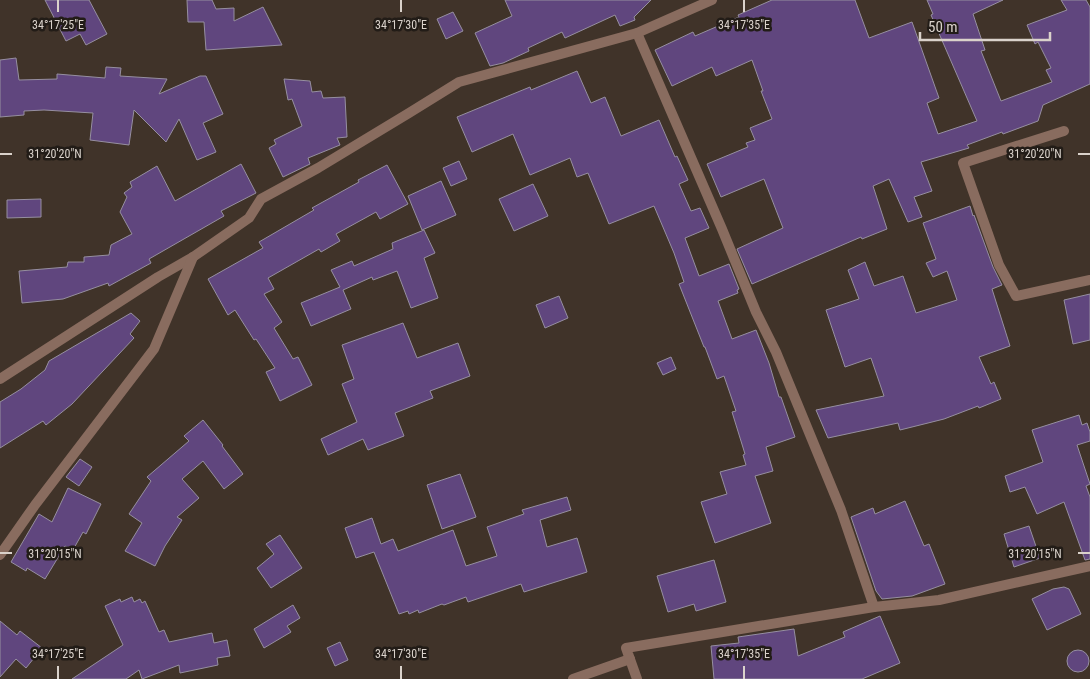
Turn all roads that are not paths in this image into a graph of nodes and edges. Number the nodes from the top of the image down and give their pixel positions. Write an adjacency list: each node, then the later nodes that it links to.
1 (712, 0): 2 (street)
2 (637, 33): 4 (street); 9 (street)
3 (1064, 131): 5 (street)
4 (193, 257): 6 (street); 7 (street)
5 (1090, 280)
6 (0, 379)
7 (0, 555)
8 (1090, 566): 9 (street)
9 (874, 607): 10 (street)
10 (630, 659): 11 (street); 12 (street)
11 (573, 679)
12 (637, 679)

